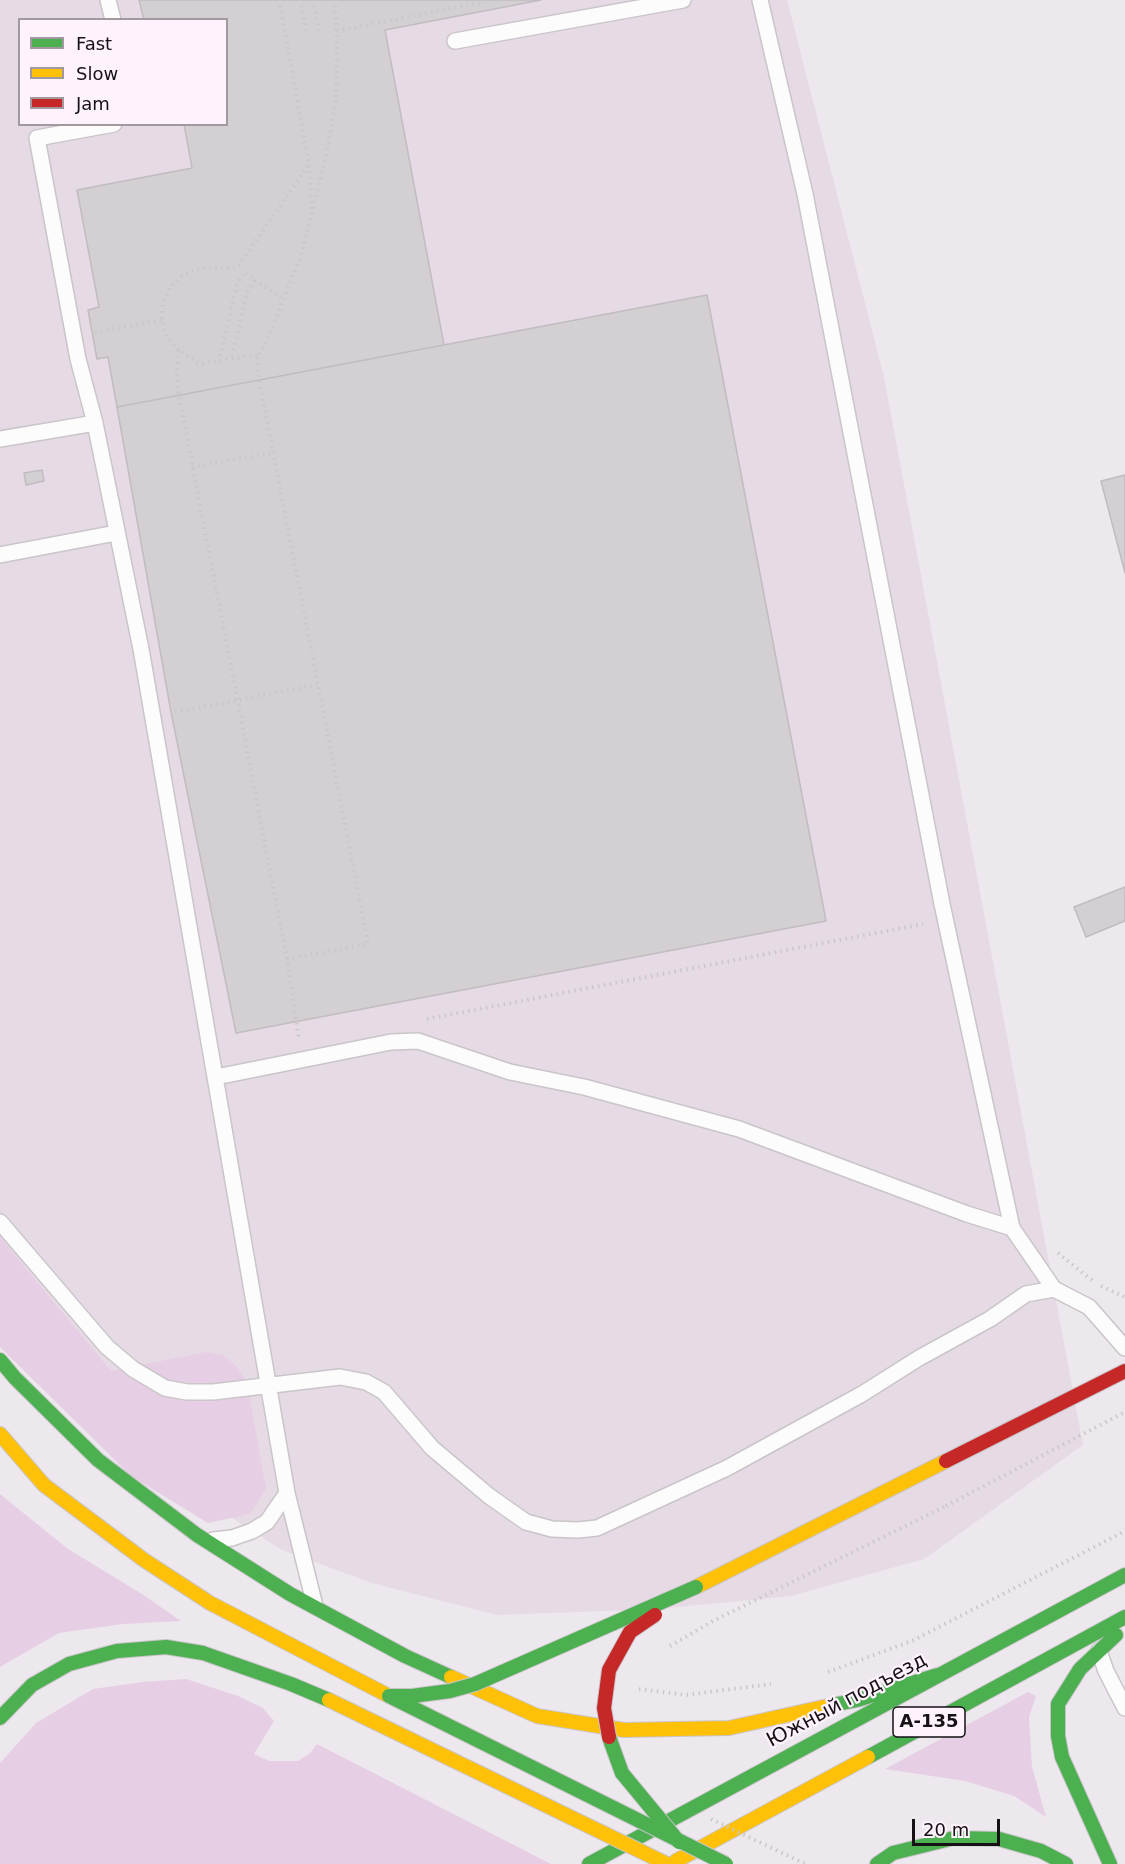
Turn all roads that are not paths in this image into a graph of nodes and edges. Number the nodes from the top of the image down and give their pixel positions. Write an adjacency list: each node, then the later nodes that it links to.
1 (108, 0): 4 (lane)
2 (684, 0): 5 (lane)
3 (760, 0): 13 (lane)
4 (112, 18)
5 (455, 41)
6 (103, 126): 7 (lane)
7 (95, 423): 8 (lane); 9 (lane)
8 (0, 439)
9 (117, 533): 10 (lane); 11 (lane)
10 (0, 555)
11 (216, 1077): 13 (lane); 18 (lane)
12 (0, 1222): 18 (lane)
13 (1012, 1228): 14 (lane)
14 (1054, 1289): 15 (lane); 18 (lane)
15 (1125, 1348)
16 (0, 1360): 23 (main road)
17 (1125, 1371): 25 (main road)
18 (270, 1386): 22 (lane)
19 (0, 1434): 21 (main road)
20 (9, 1468): 21 (main road)
21 (44, 1485): 31 (main road)
22 (288, 1493): 23 (lane); 26 (lane)
23 (207, 1541): 26 (main road)
24 (1125, 1575): 30 (main road, Южный подъезд / А-135)
25 (696, 1587): 31 (main road, bridge); 34 (main road, bridge)
26 (316, 1608): 30 (main road)
27 (1125, 1617): 36 (main road, А-135)
28 (1125, 1627): 29 (main road)
29 (1098, 1650): 32 (lane); 40 (main road)
30 (938, 1675): 35 (main road, Южный подъезд / А-135)
31 (389, 1696): 34 (main road, bridge)
32 (1125, 1708)
33 (0, 1718): 36 (main road, bridge)
34 (679, 1842): 37 (main road, bridge)
35 (589, 1864)
36 (669, 1864)
37 (726, 1864)
38 (877, 1864): 39 (main road)
39 (1066, 1864)
40 (1110, 1864)

